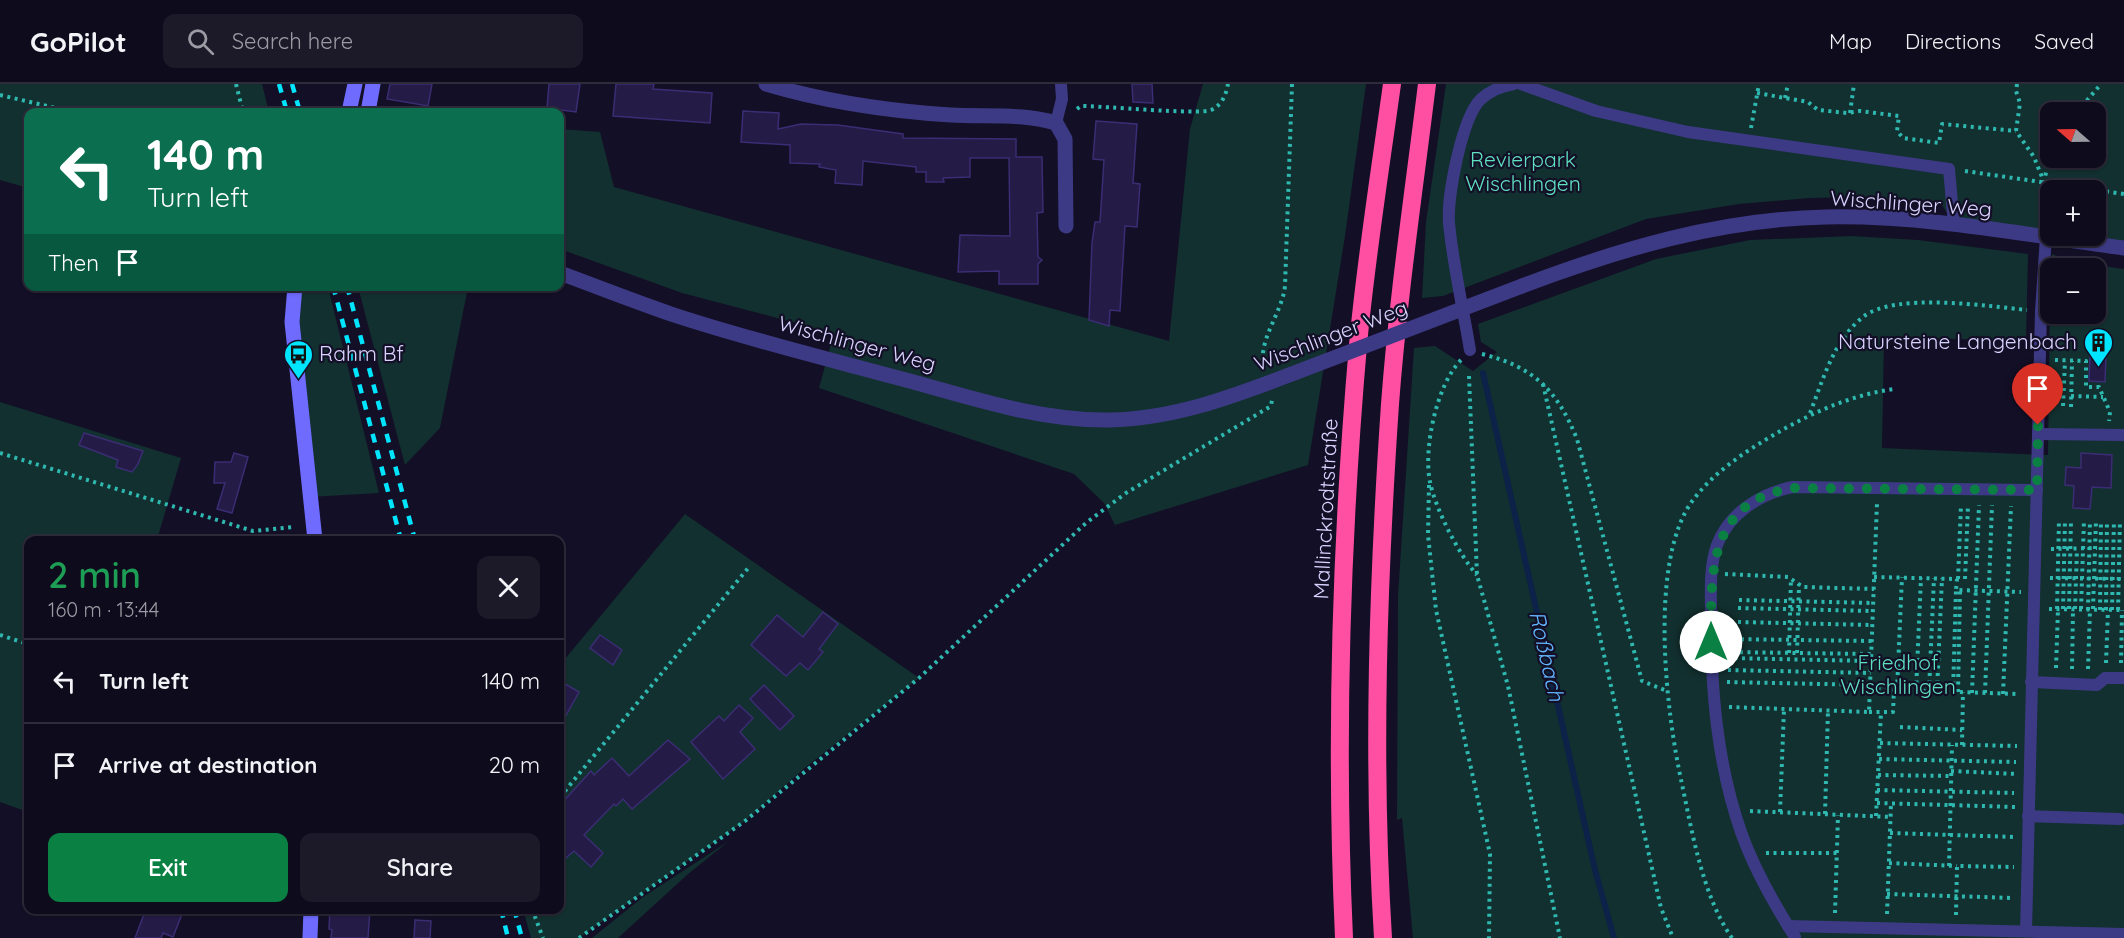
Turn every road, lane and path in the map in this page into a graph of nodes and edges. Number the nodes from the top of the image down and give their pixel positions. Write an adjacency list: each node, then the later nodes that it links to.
1 (236, 84): 22 (path)
2 (355, 84): 23 (main road)
3 (373, 84): 24 (main road)
4 (766, 84): 26 (street)
5 (1061, 84): 26 (lane)
6 (1228, 84): 26 (path)
7 (1292, 84): 49 (path)
8 (1392, 84): 221 (highway, Mallinckrodtstraße)
9 (1427, 84): 222 (highway)
10 (1514, 84): 43 (lane)
11 (1521, 84): 28 (lane)
12 (1759, 84): 17 (path)
13 (1788, 84): 19 (path)
14 (1854, 84): 25 (path)
15 (2017, 84): 27 (path)
16 (2101, 84): 20 (path)
17 (1757, 93): 19 (path); 28 (path)
18 (0, 94): 21 (path)
19 (1785, 98): 25 (path)
20 (2086, 102)
21 (57, 108)
22 (242, 108)
23 (350, 108)
24 (369, 108)
25 (1850, 113): 27 (path)
26 (1056, 123): 35 (street)
27 (2016, 131): 30 (path)
28 (1749, 140): 29 (lane)
29 (1949, 169): 31 (path); 34 (lane)
30 (2043, 180)
31 (2040, 182)
32 (2106, 192): 33 (path)
33 (2124, 194)
34 (1954, 225): 36 (street, Wischlinger Weg); 39 (street, Wischlinger Weg, bridge)
35 (1066, 226)
36 (2040, 236)
37 (2106, 245): 38 (street, Wischlinger Weg)
38 (2124, 248)
39 (564, 274)
40 (295, 291): 77 (main road)
41 (2040, 311): 52 (path)
42 (2041, 324): 45 (lane)
43 (1470, 351)
44 (1499, 358): 51 (path)
45 (2040, 360): 46 (path); 58 (lane)
46 (2065, 360): 47 (path); 56 (path)
47 (2072, 361): 54 (path); 55 (path)
48 (1454, 367): 62 (path)
49 (1264, 369)
50 (1469, 376): 91 (path)
51 (1542, 384): 158 (path); 225 (path)
52 (1896, 389)
53 (1274, 396): 220 (path)
54 (2071, 396): 55 (path); 57 (path)
55 (2103, 397): 59 (path)
56 (2063, 406)
57 (2071, 407)
58 (2038, 434): 59 (lane); 66 (lane)
59 (2109, 434): 60 (lane)
60 (2124, 435)
61 (0, 453): 76 (path)
62 (1430, 481): 91 (path); 223 (path)
63 (1877, 487): 64 (lane); 90 (lane); 92 (path)
64 (1975, 489): 65 (lane); 103 (path); 104 (path); 105 (path); 116 (path)
65 (2011, 490): 66 (lane); 117 (path)
66 (2037, 490): 67 (lane)
67 (2036, 520): 68 (path); 83 (lane)
68 (2059, 520): 69 (path); 84 (path)
69 (2065, 520): 70 (path); 85 (path)
70 (2071, 520): 71 (path); 78 (path)
71 (2084, 520): 72 (path); 87 (path)
72 (2090, 520): 73 (path); 88 (path)
73 (2101, 520): 74 (path); 79 (path); 80 (path)
74 (2114, 520): 75 (path); 81 (path)
75 (2122, 520): 82 (path)
76 (294, 527)
77 (315, 536)
78 (2070, 548): 85 (path); 86 (path); 101 (path)
79 (2096, 548): 80 (path); 88 (path); 108 (path)
80 (2104, 548): 81 (path); 109 (path)
81 (2114, 548): 82 (path); 110 (path)
82 (2122, 548): 111 (path)
83 (2035, 549): 84 (path); 98 (lane)
84 (2058, 549): 85 (path); 99 (path)
85 (2064, 549): 100 (path)
86 (2077, 549): 87 (path); 102 (path)
87 (2083, 549): 88 (path); 106 (path)
88 (2089, 549): 107 (path)
89 (749, 567): 183 (path)
90 (1712, 574): 94 (path); 147 (lane)
91 (1477, 575): 224 (path)
92 (1874, 577): 93 (path); 113 (path)
93 (1902, 577): 95 (path); 157 (path)
94 (1791, 578): 112 (path); 120 (path)
95 (1921, 578): 96 (path); 159 (path)
96 (1934, 578): 97 (path); 160 (path)
97 (1942, 578): 103 (path); 161 (path)
98 (2034, 578): 99 (path); 118 (lane)
99 (2057, 578): 100 (path); 127 (path)
100 (2064, 578): 101 (path); 127 (path)
101 (2069, 578): 102 (path); 128 (path)
102 (2076, 578): 106 (path); 128 (path)
103 (1958, 579): 104 (path); 114 (path)
104 (1965, 579): 105 (path)
105 (1977, 579): 115 (path)
106 (2082, 579): 107 (path); 129 (path)
107 (2088, 579): 108 (path); 130 (path)
108 (2095, 579): 109 (path); 130 (path)
109 (2103, 579): 110 (path); 131 (path); 132 (path)
110 (2113, 579): 111 (path); 132 (path)
111 (2121, 579): 133 (path)
112 (1799, 584): 113 (path); 121 (path)
113 (1874, 589): 122 (path)
114 (1958, 590): 115 (path); 162 (path)
115 (1977, 591): 116 (path); 163 (path)
116 (1988, 591): 117 (path); 164 (path)
117 (2007, 592): 118 (path); 165 (path)
118 (2034, 592): 126 (lane)
119 (1739, 600): 120 (path)
120 (1790, 602): 121 (path); 124 (path)
121 (1799, 602): 122 (path); 125 (path)
122 (1873, 603): 134 (path)
123 (1738, 608): 124 (path)
124 (1790, 609): 125 (path); 136 (path)
125 (1799, 609): 134 (path); 137 (path)
126 (2033, 609): 127 (path); 156 (lane)
127 (2059, 609): 128 (path); 152 (path)
128 (2072, 609): 129 (path); 153 (path)
129 (2081, 609): 130 (path)
130 (2090, 610): 131 (path); 154 (path)
131 (2100, 610): 132 (path)
132 (2108, 610): 133 (path); 150 (path)
133 (2121, 610): 151 (path)
134 (1873, 611): 138 (path)
135 (1738, 622): 136 (path)
136 (1790, 623): 137 (path); 140 (path)
137 (1798, 623): 138 (path); 141 (path)
138 (1873, 626): 142 (path)
139 (0, 635): 143 (path)
140 (1789, 640): 141 (path); 144 (path); 147 (path)
141 (1798, 640): 142 (path); 145 (path)
142 (1872, 641): 146 (path)
143 (24, 643)
144 (1789, 652): 145 (path); 147 (path)
145 (1797, 653): 146 (path)
146 (1871, 654): 148 (path)
147 (1712, 660): 148 (path); 149 (path); 155 (path); 166 (lane)
148 (1871, 661): 149 (path)
149 (1871, 673): 155 (path)
150 (2105, 678): 151 (lane); 154 (lane)
151 (2122, 678)
152 (2055, 683): 153 (lane); 156 (lane)
153 (2072, 684): 154 (lane)
154 (2088, 685)
155 (1870, 687): 157 (path); 169 (path)
156 (2031, 688): 165 (path); 176 (lane)
157 (1895, 690): 159 (path); 170 (path)
158 (1668, 691)
159 (1916, 691): 160 (path)
160 (1929, 691): 161 (path)
161 (1937, 691): 162 (path)
162 (1958, 692): 163 (path); 172 (path)
163 (1972, 693): 164 (path)
164 (1984, 693): 165 (path)
165 (2003, 694)
166 (1714, 706): 167 (path); 189 (lane)
167 (1784, 709): 168 (path); 190 (path)
168 (1828, 710): 169 (path); 192 (path)
169 (1869, 712): 170 (path)
170 (1881, 712): 173 (path)
171 (1900, 727): 172 (path)
172 (1962, 730): 175 (path)
173 (1880, 743): 174 (path); 177 (path)
174 (1952, 745): 175 (path); 178 (path)
175 (1962, 745): 176 (path)
176 (2030, 746): 179 (lane)
177 (1879, 759): 178 (path); 181 (path)
178 (1952, 761): 179 (path); 180 (path)
179 (2029, 768): 180 (path); 185 (lane)
180 (1951, 774): 181 (path); 184 (path)
181 (1878, 775): 182 (path)
182 (1877, 790): 184 (path); 186 (path)
183 (564, 791)
184 (1951, 792): 185 (path); 188 (path)
185 (2029, 793): 191 (lane)
186 (1877, 803): 187 (path); 194 (path)
187 (1891, 804): 188 (path); 195 (path)
188 (1950, 805): 191 (path); 198 (path)
189 (1735, 810): 190 (path); 201 (lane)
190 (1780, 812): 192 (path)
191 (2028, 812): 196 (lane); 199 (lane)
192 (1825, 814): 193 (path)
193 (1839, 815): 194 (path); 200 (path)
194 (1876, 816): 195 (path)
195 (1891, 817): 197 (path)
196 (2120, 819)
197 (1890, 833): 198 (path); 202 (path)
198 (1949, 834): 199 (path); 203 (path)
199 (2028, 837): 205 (lane)
200 (1837, 853): 201 (path); 211 (path)
201 (1752, 858): 215 (lane)
202 (1888, 863): 203 (path); 206 (path)
203 (1948, 866): 204 (path)
204 (1957, 866): 205 (path); 207 (path)
205 (2027, 868): 208 (lane)
206 (1887, 894): 207 (path); 212 (path)
207 (1956, 897): 208 (path); 213 (path)
208 (2027, 898): 214 (lane)
209 (311, 914): 218 (main road)
210 (534, 914): 219 (path)
211 (1834, 927): 212 (lane); 215 (lane)
212 (1886, 928): 213 (lane)
213 (1955, 930): 214 (lane)
214 (2026, 931): 217 (lane)
215 (1792, 932)
216 (2124, 934): 217 (lane)
217 (2074, 935)
218 (310, 938)
219 (543, 938)
220 (579, 938)
221 (1344, 938)
222 (1383, 938)
223 (1489, 938)
224 (1560, 938)
225 (1673, 938)

